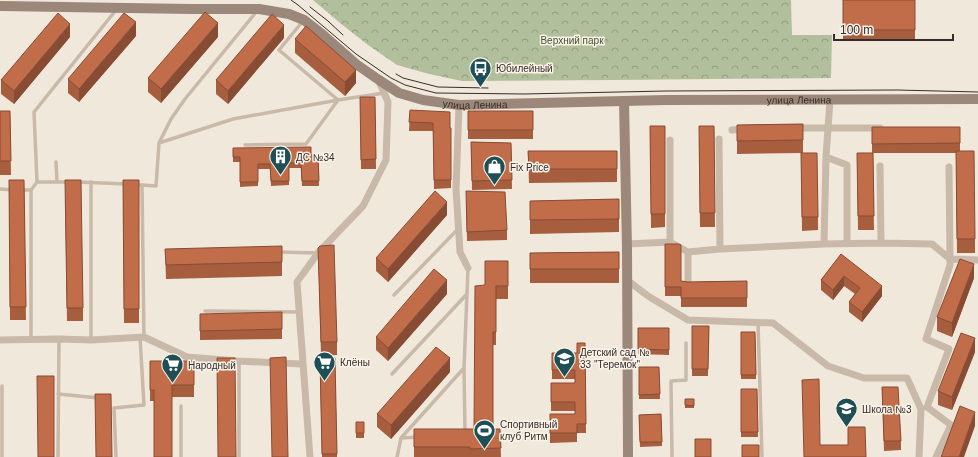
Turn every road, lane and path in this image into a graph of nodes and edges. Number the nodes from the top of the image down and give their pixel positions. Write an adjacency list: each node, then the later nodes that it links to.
1 (0, 6): 2 (street, улица Ленина)
2 (118, 8): 3 (street, улица Ленина); 25 (lane)
3 (259, 9): 4 (street, улица Ленина); 19 (lane)
4 (304, 20): 5 (street, улица Ленина); 8 (lane)
5 (379, 80): 6 (street); 11 (street, улица Ленина)
6 (384, 93): 8 (lane); 40 (street)
7 (978, 99): 9 (street, улица Ленина)
8 (338, 100): 19 (lane); 20 (lane)
9 (830, 100): 10 (street, улица Ленина); 12 (street)
10 (624, 101): 11 (street, улица Ленина); 36 (street)
11 (459, 105): 31 (street)
12 (828, 128): 13 (street); 15 (street); 21 (street)
13 (890, 128)
14 (756, 129): 16 (street)
15 (788, 129)
16 (732, 130)
17 (719, 139): 37 (street)
18 (670, 140): 32 (street)
19 (159, 143): 28 (lane)
20 (245, 145)
21 (826, 157): 34 (street); 35 (street)
22 (56, 162): 26 (lane)
23 (880, 166): 33 (street)
24 (949, 167): 41 (street)
25 (37, 182): 26 (lane); 30 (lane)
26 (57, 182): 27 (lane)
27 (91, 182): 28 (lane); 55 (lane)
28 (142, 185): 51 (lane)
29 (0, 189): 30 (lane)
30 (31, 190): 54 (lane)
31 (459, 228): 43 (street); 47 (lane)
32 (670, 242): 36 (street); 39 (street)
33 (881, 243): 35 (street); 41 (street)
34 (824, 244): 35 (street); 37 (street)
35 (847, 244)
36 (627, 247): 44 (street)
37 (720, 249): 39 (street)
38 (271, 252): 40 (lane)
39 (688, 252): 45 (street)
40 (318, 253): 49 (street)
41 (950, 259): 42 (street); 79 (street)
42 (978, 260)
43 (468, 268): 46 (lane)
44 (627, 280): 50 (street); 75 (street)
45 (704, 285)
46 (467, 294): 59 (lane); 60 (lane)
47 (394, 295)
48 (205, 311): 49 (lane)
49 (299, 312): 58 (street)
50 (758, 322): 77 (lane); 78 (street)
51 (142, 337): 55 (street); 57 (street); 70 (lane)
52 (59, 339): 54 (street); 55 (street); 62 (lane)
53 (0, 340): 54 (street)
54 (31, 340)
55 (90, 340)
56 (686, 343): 76 (lane)
57 (239, 362): 58 (street); 72 (lane)
58 (302, 364): 73 (street)
59 (464, 368): 66 (lane); 67 (lane)
60 (392, 374)
61 (2, 386): 68 (lane)
62 (58, 394): 63 (lane); 69 (lane)
63 (104, 398)
64 (181, 406): 71 (lane)
65 (422, 437): 67 (lane)
66 (465, 437)
67 (401, 438): 74 (lane)
68 (2, 457)
69 (58, 457)
70 (116, 457)
71 (181, 457)
72 (239, 457)
73 (310, 457)
74 (397, 457)
75 (628, 457)
76 (672, 457)
77 (762, 457)
78 (918, 457)
79 (936, 457)

